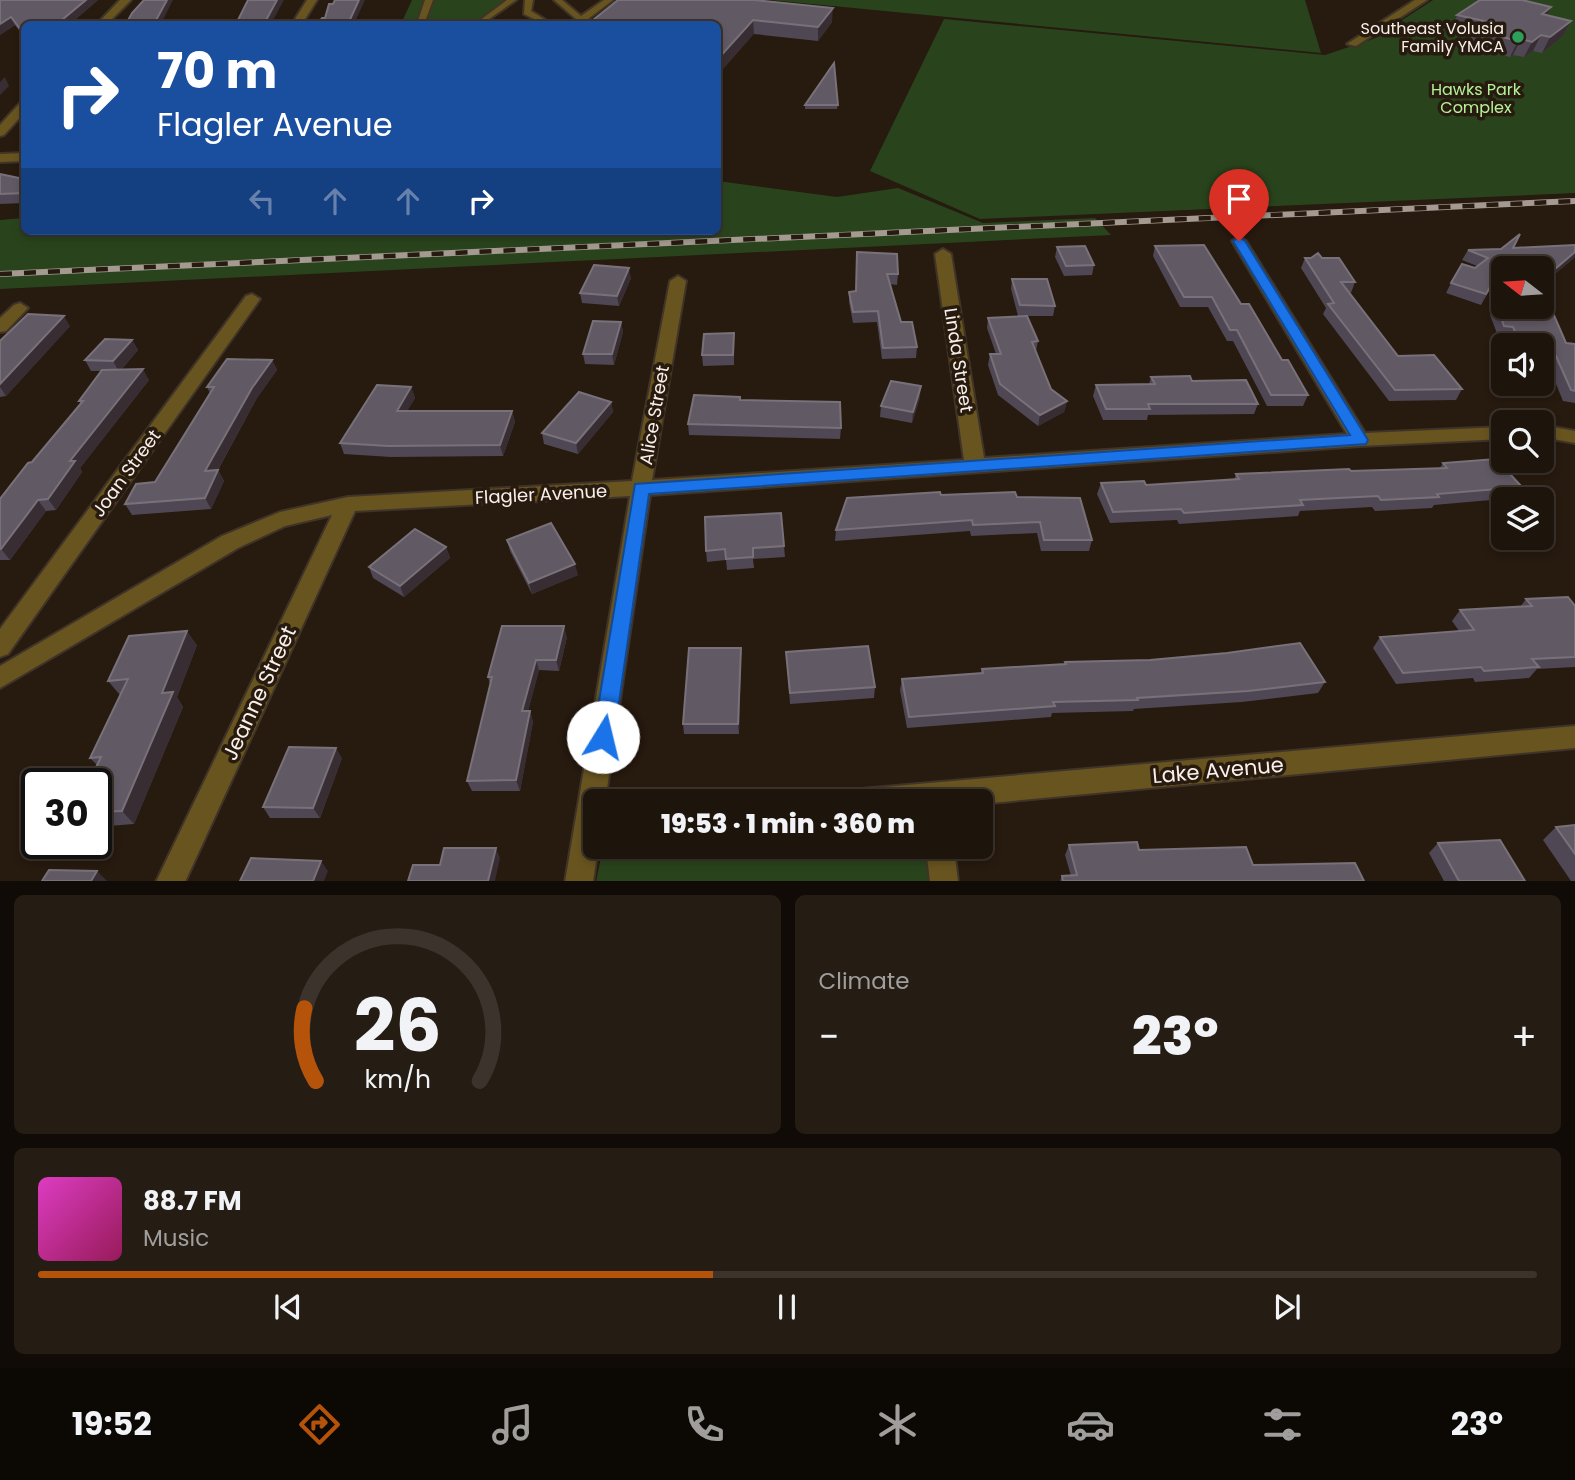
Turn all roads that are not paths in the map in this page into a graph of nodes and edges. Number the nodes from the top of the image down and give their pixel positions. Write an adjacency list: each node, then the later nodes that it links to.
1 (126, 0): 9 (street)
2 (312, 0): 10 (street)
3 (429, 0): 11 (lane)
4 (512, 0): 12 (lane)
5 (529, 0): 13 (lane)
6 (558, 0): 14 (lane)
7 (610, 0): 15 (lane)
8 (1422, 0): 16 (street)
9 (105, 21)
10 (298, 21)
11 (421, 21)
12 (482, 21)
13 (541, 21)
14 (577, 21)
15 (579, 21)
16 (1352, 44)
17 (21, 109): 18 (street)
18 (0, 132)
19 (21, 157): 20 (street)
20 (0, 158)
21 (1239, 241): 30 (street)
22 (943, 254): 31 (street, Linda Street)
23 (678, 281): 32 (street, Alice Street)
24 (252, 299): 34 (street, Joan Street)
25 (20, 308): 26 (street)
26 (0, 327)
27 (1554, 433): 29 (street)
28 (1491, 434): 30 (street, Flagler Avenue)
29 (1575, 437)
30 (1360, 440): 31 (street, Flagler Avenue)
31 (975, 465): 32 (street, Flagler Avenue)
32 (641, 488): 33 (street, Flagler Avenue); 37 (street, Alice Street)
33 (348, 504): 35 (street, Flagler Avenue); 41 (street, Jeanne Street)
34 (0, 647)
35 (0, 678)
36 (1575, 737): 38 (street, Lake Avenue)
37 (597, 789)
38 (993, 793)
39 (584, 859): 42 (street, Alice Street)
40 (941, 859): 43 (street)
41 (170, 881)
42 (579, 881)
43 (944, 881)

